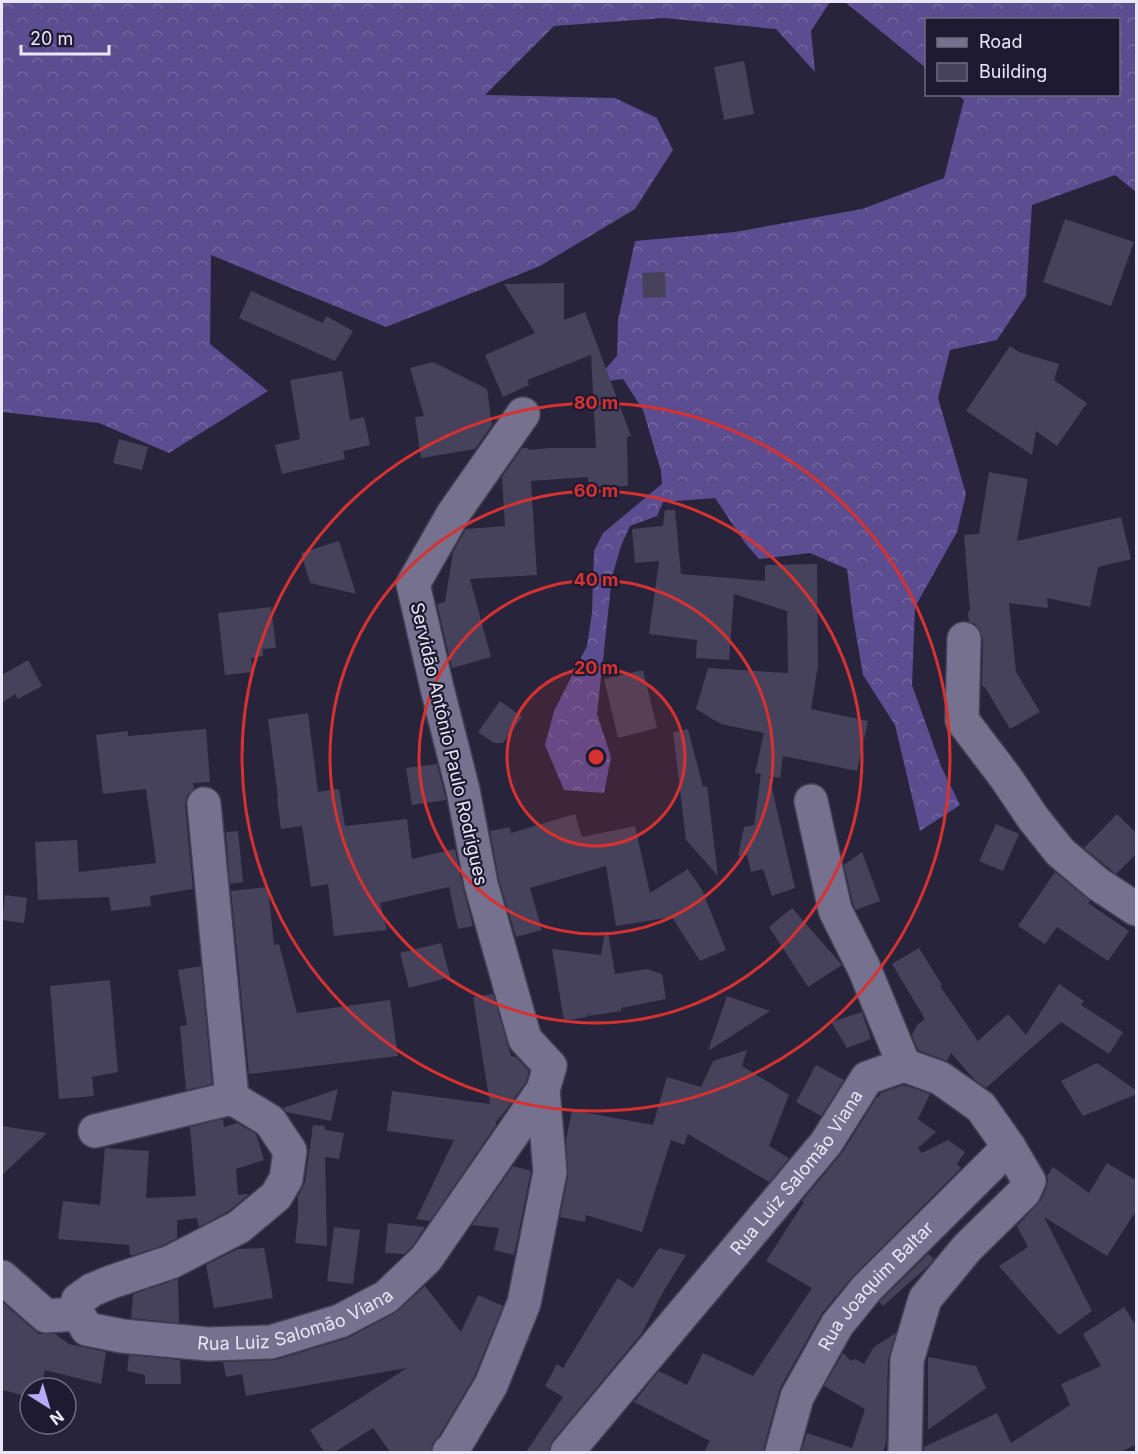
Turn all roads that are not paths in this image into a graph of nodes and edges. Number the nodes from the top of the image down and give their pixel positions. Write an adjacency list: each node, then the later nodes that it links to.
1 (523, 414): 7 (street, Servidão Antônio Paulo Rodrigues)
2 (964, 639): 5 (street)
3 (811, 801): 6 (street)
4 (204, 804): 8 (street)
5 (1137, 909)
6 (904, 1065): 10 (street); 14 (street, Rua Luiz Salomão Viana)
7 (543, 1090): 12 (street, Rua Luiz Salomão Viana); 13 (street)
8 (232, 1098): 9 (street); 12 (street)
9 (95, 1131)
10 (1009, 1147): 15 (street, Rua Joaquim Baltar); 16 (street)
11 (2, 1277): 12 (street)
12 (78, 1314)
13 (449, 1452)
14 (567, 1452)
15 (782, 1452)
16 (905, 1452)

